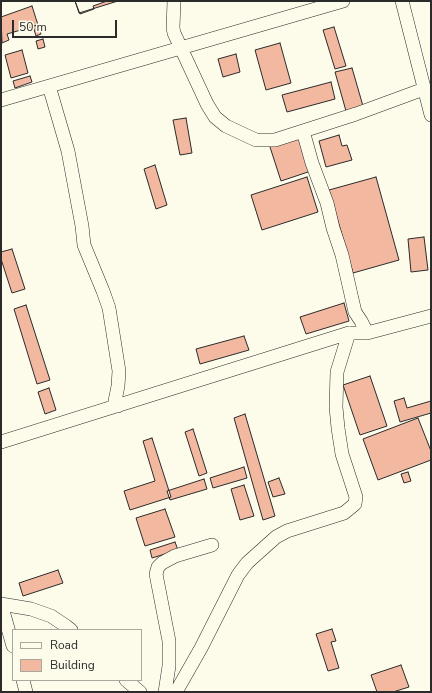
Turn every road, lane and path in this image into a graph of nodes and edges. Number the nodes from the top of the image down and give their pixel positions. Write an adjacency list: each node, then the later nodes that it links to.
1 (174, 1): 4 (street)
2 (343, 1): 4 (street)
3 (402, 1): 6 (street)
4 (182, 48): 5 (street); 9 (street)
5 (49, 86): 7 (street); 13 (street)
6 (424, 89): 8 (street); 9 (street)
7 (1, 100)
8 (431, 115)
9 (303, 131): 12 (street)
10 (431, 316): 12 (street)
11 (349, 333): 12 (street); 13 (street); 24 (street)
12 (367, 333)
13 (118, 406): 14 (street)
14 (1, 442)
15 (212, 545): 23 (street)
16 (1, 604): 17 (street); 18 (street)
17 (70, 629)
18 (12, 642)
19 (23, 681): 21 (street)
20 (127, 681): 22 (street)
21 (26, 692)
22 (140, 692)
23 (164, 692)
24 (176, 692)

